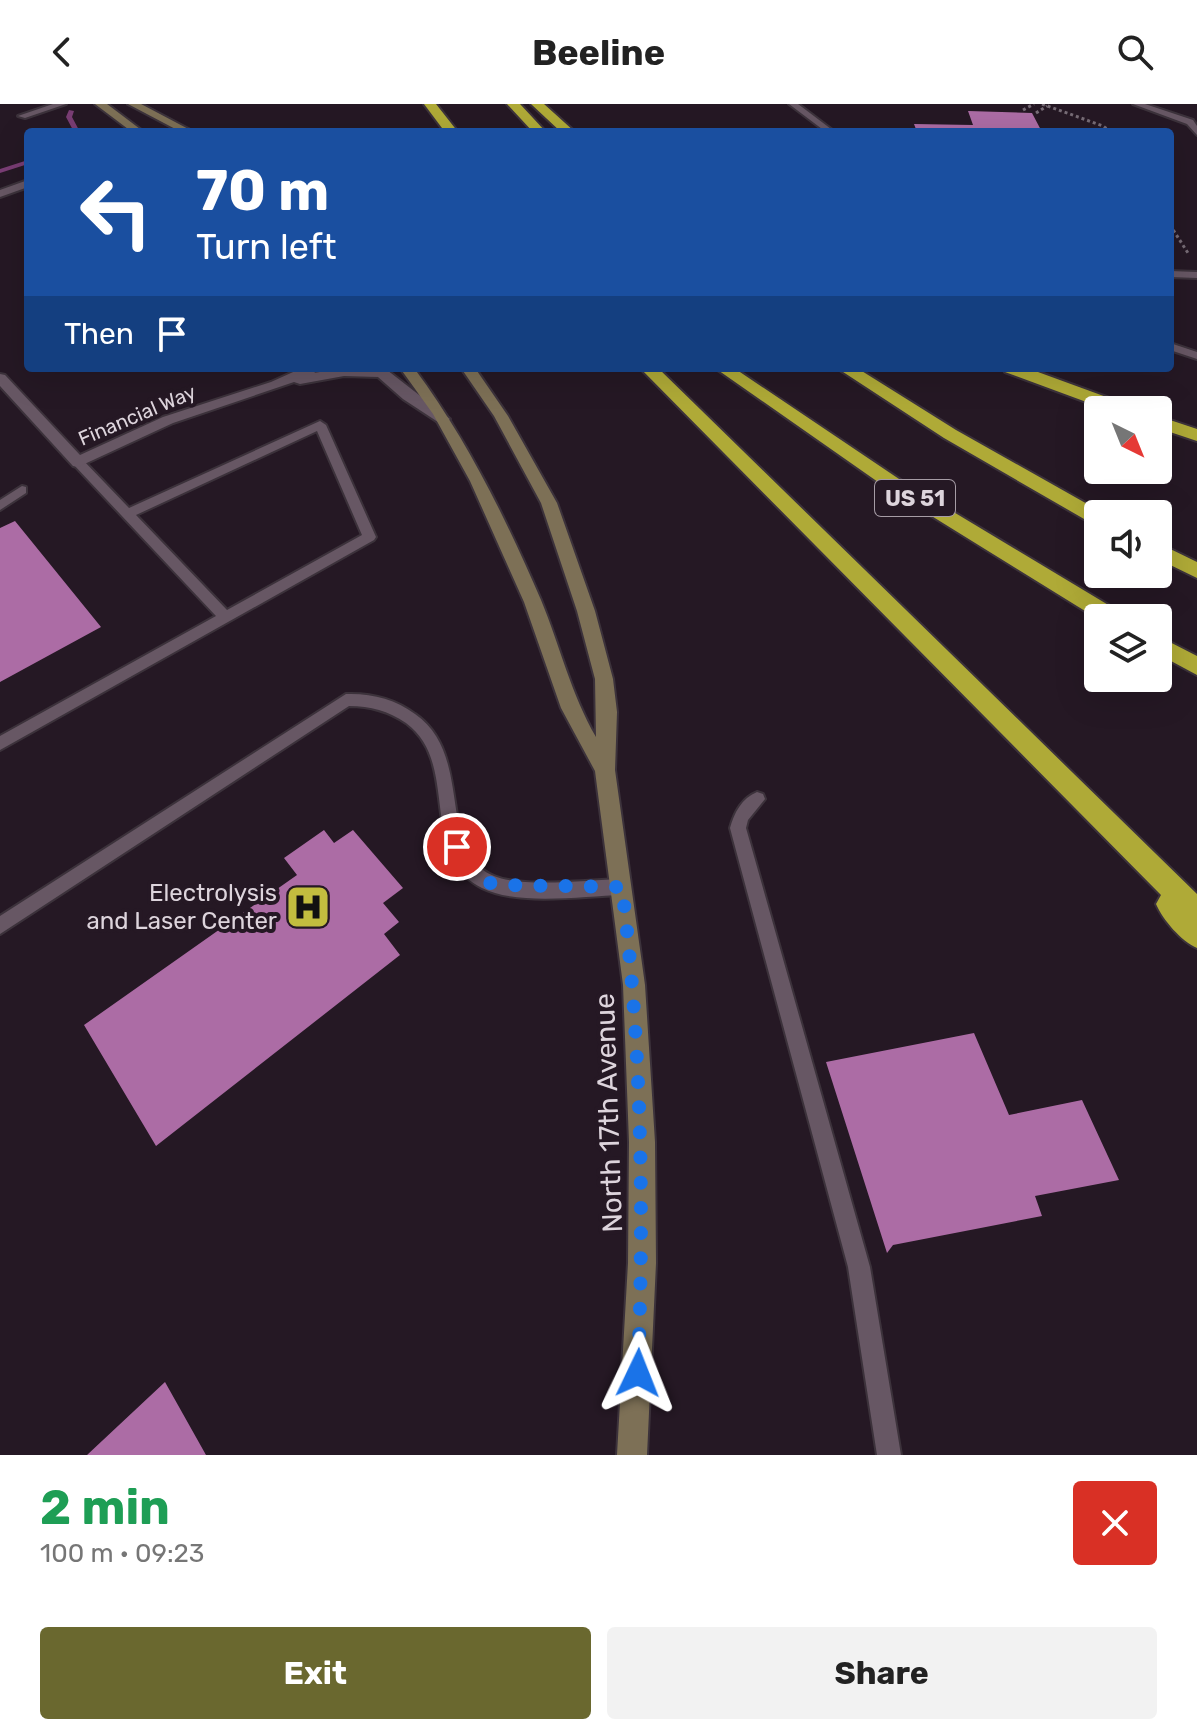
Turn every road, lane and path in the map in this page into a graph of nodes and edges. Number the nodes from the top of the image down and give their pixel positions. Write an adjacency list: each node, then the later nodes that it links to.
1 (62, 104): 14 (lane)
2 (100, 104): 15 (main road)
3 (133, 104): 16 (main road)
4 (430, 104): 17 (highway)
5 (513, 104): 18 (highway)
6 (537, 104): 19 (highway)
7 (793, 104): 20 (lane)
8 (1034, 104): 12 (path)
9 (1042, 104): 11 (path)
10 (1137, 104): 22 (lane)
11 (1047, 106): 13 (path); 21 (path)
12 (1023, 110)
13 (1036, 113)
14 (22, 116)
15 (133, 128)
16 (177, 128)
17 (449, 128)
18 (536, 128)
19 (564, 128)
20 (826, 128)
21 (1107, 128)
22 (1197, 132)
23 (24, 185): 24 (street)
24 (0, 194)
25 (1174, 274): 26 (lane)
26 (1197, 275)
27 (1174, 347): 28 (lane)
28 (1197, 356)
29 (305, 372): 39 (street, Financial Way)
30 (344, 372): 39 (street, Financial Way)
31 (379, 372): 41 (street, Financial Way)
32 (410, 372): 41 (main road, North 17th Avenue)
33 (471, 372): 56 (main road, North 17th Avenue)
34 (652, 372): 57 (highway)
35 (729, 372): 51 (highway, US 51)
36 (851, 372): 47 (highway)
37 (1022, 372): 40 (highway)
38 (1, 381): 44 (street, Financial Way)
39 (276, 385): 44 (street, Financial Way)
40 (1087, 396)
41 (443, 419): 56 (main road, North 17th Avenue)
42 (1172, 427): 43 (highway)
43 (1197, 435)
44 (78, 462): 48 (lane)
45 (22, 490): 46 (lane)
46 (0, 506)
47 (1084, 510)
48 (128, 513): 52 (lane); 52 (lane)
49 (1172, 558): 50 (highway)
50 (1197, 571)
51 (1090, 604)
52 (226, 618): 55 (lane)
53 (1172, 652): 54 (highway)
54 (1197, 666)
55 (0, 744)
56 (605, 770): 59 (main road, North 17th Avenue)
57 (1063, 781): 60 (highway); 62 (highway)
58 (757, 799): 64 (lane)
59 (622, 887): 61 (lane); 63 (main road, North 17th Avenue)
60 (1197, 912)
61 (0, 926)
62 (1197, 935)
63 (632, 1455)
64 (889, 1455)

